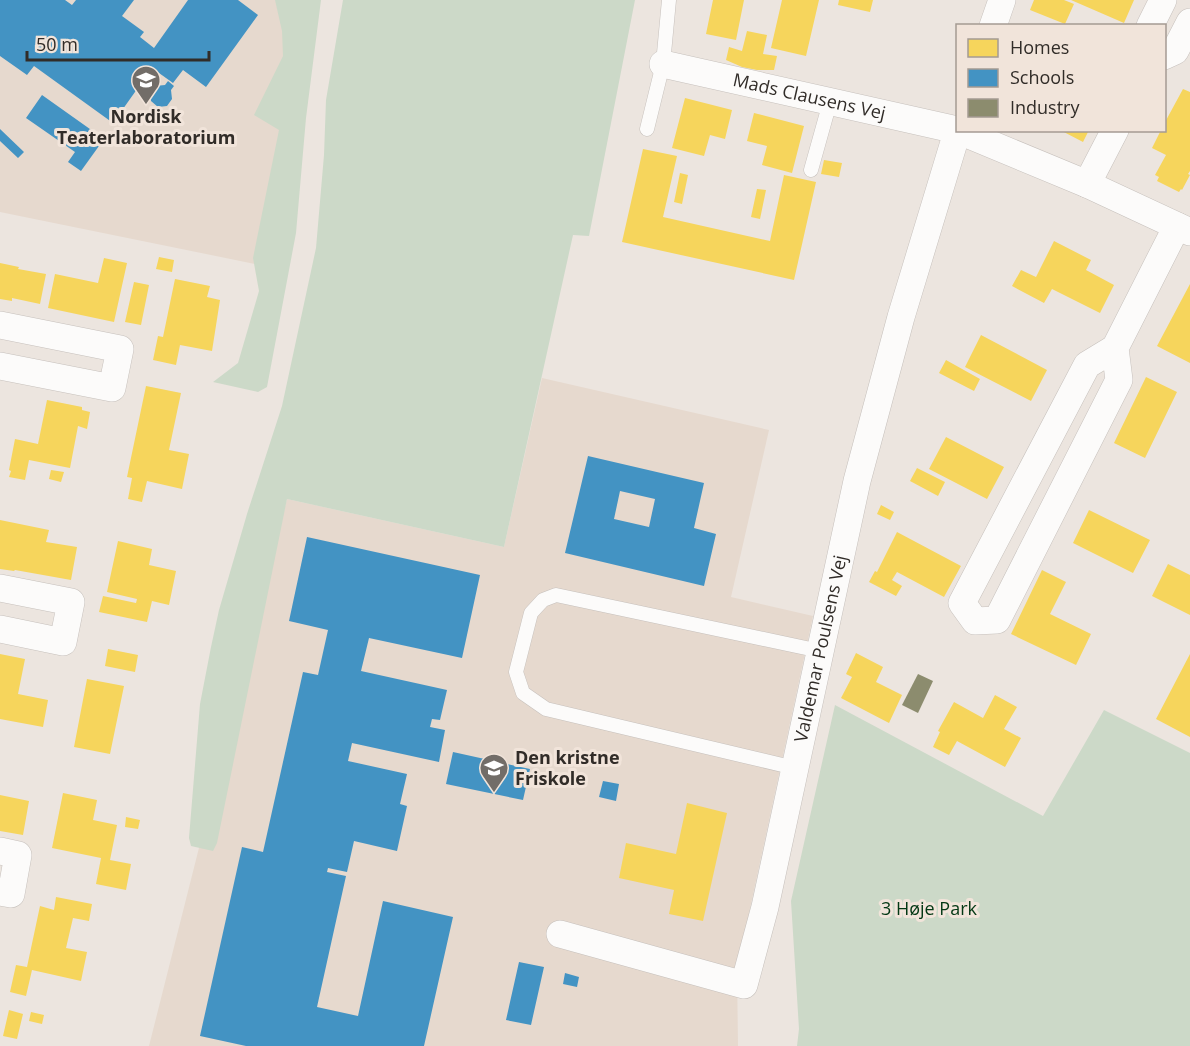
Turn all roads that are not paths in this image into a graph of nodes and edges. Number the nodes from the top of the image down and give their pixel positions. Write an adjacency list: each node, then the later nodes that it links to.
1 (669, 0): 8 (lane)
2 (1002, 0): 5 (street)
3 (1163, 0): 6 (street)
4 (1190, 22): 7 (street)
5 (994, 24)
6 (1150, 24)
7 (1166, 55)
8 (663, 64): 9 (street, Mads Clausens Vej); 10 (lane)
9 (830, 102): 11 (street, Mads Clausens Vej); 15 (lane)
10 (647, 129)
11 (956, 130)
12 (956, 132): 23 (street, Valdemar Poulsens Vej)
13 (962, 132): 16 (street)
14 (1114, 132): 16 (street)
15 (811, 170)
16 (1087, 184): 17 (street)
17 (1184, 229): 19 (street)
18 (0, 325): 20 (street)
19 (1115, 348): 19 (street)
20 (0, 366)
21 (0, 588): 22 (street)
22 (0, 629)
23 (820, 651): 24 (street, Valdemar Poulsens Vej); 24 (lane)
24 (795, 768): 27 (street, Valdemar Poulsens Vej)
25 (0, 851): 26 (street)
26 (0, 892)
27 (560, 934)

